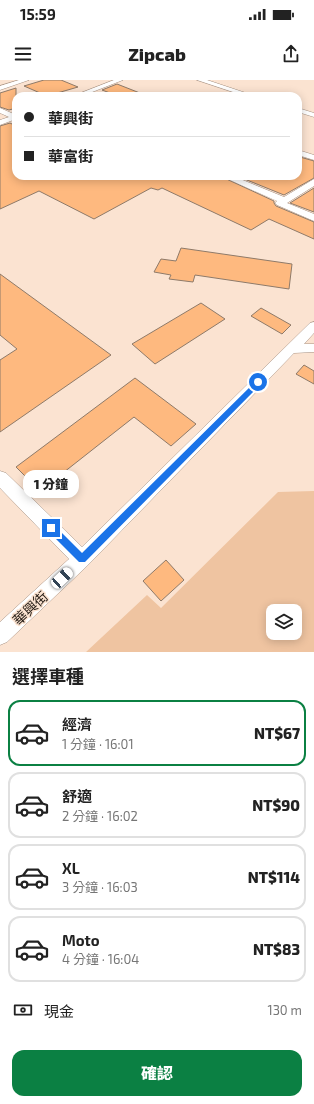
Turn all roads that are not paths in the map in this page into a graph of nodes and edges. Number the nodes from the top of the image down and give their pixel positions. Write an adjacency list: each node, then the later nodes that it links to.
1 (26, 80): 4 (street)
2 (120, 80): 5 (street)
3 (200, 80): 6 (street)
4 (0, 88)
5 (87, 92)
6 (239, 92)
7 (0, 110): 10 (street)
8 (302, 111): 9 (street)
9 (314, 115)
10 (12, 116)
11 (12, 118): 12 (street)
12 (0, 123)
13 (302, 154): 14 (street)
14 (314, 158)
15 (235, 180): 17 (street)
16 (243, 180): 17 (street)
17 (240, 182): 19 (street)
18 (314, 182): 19 (street)
19 (284, 200): 20 (street)
20 (314, 218)
21 (314, 326): 23 (street, 華興街)
22 (314, 348): 23 (street)
23 (291, 349): 25 (street, 華興街)
24 (0, 478): 25 (street)
25 (82, 559): 26 (street, 華興街)
26 (0, 635)

